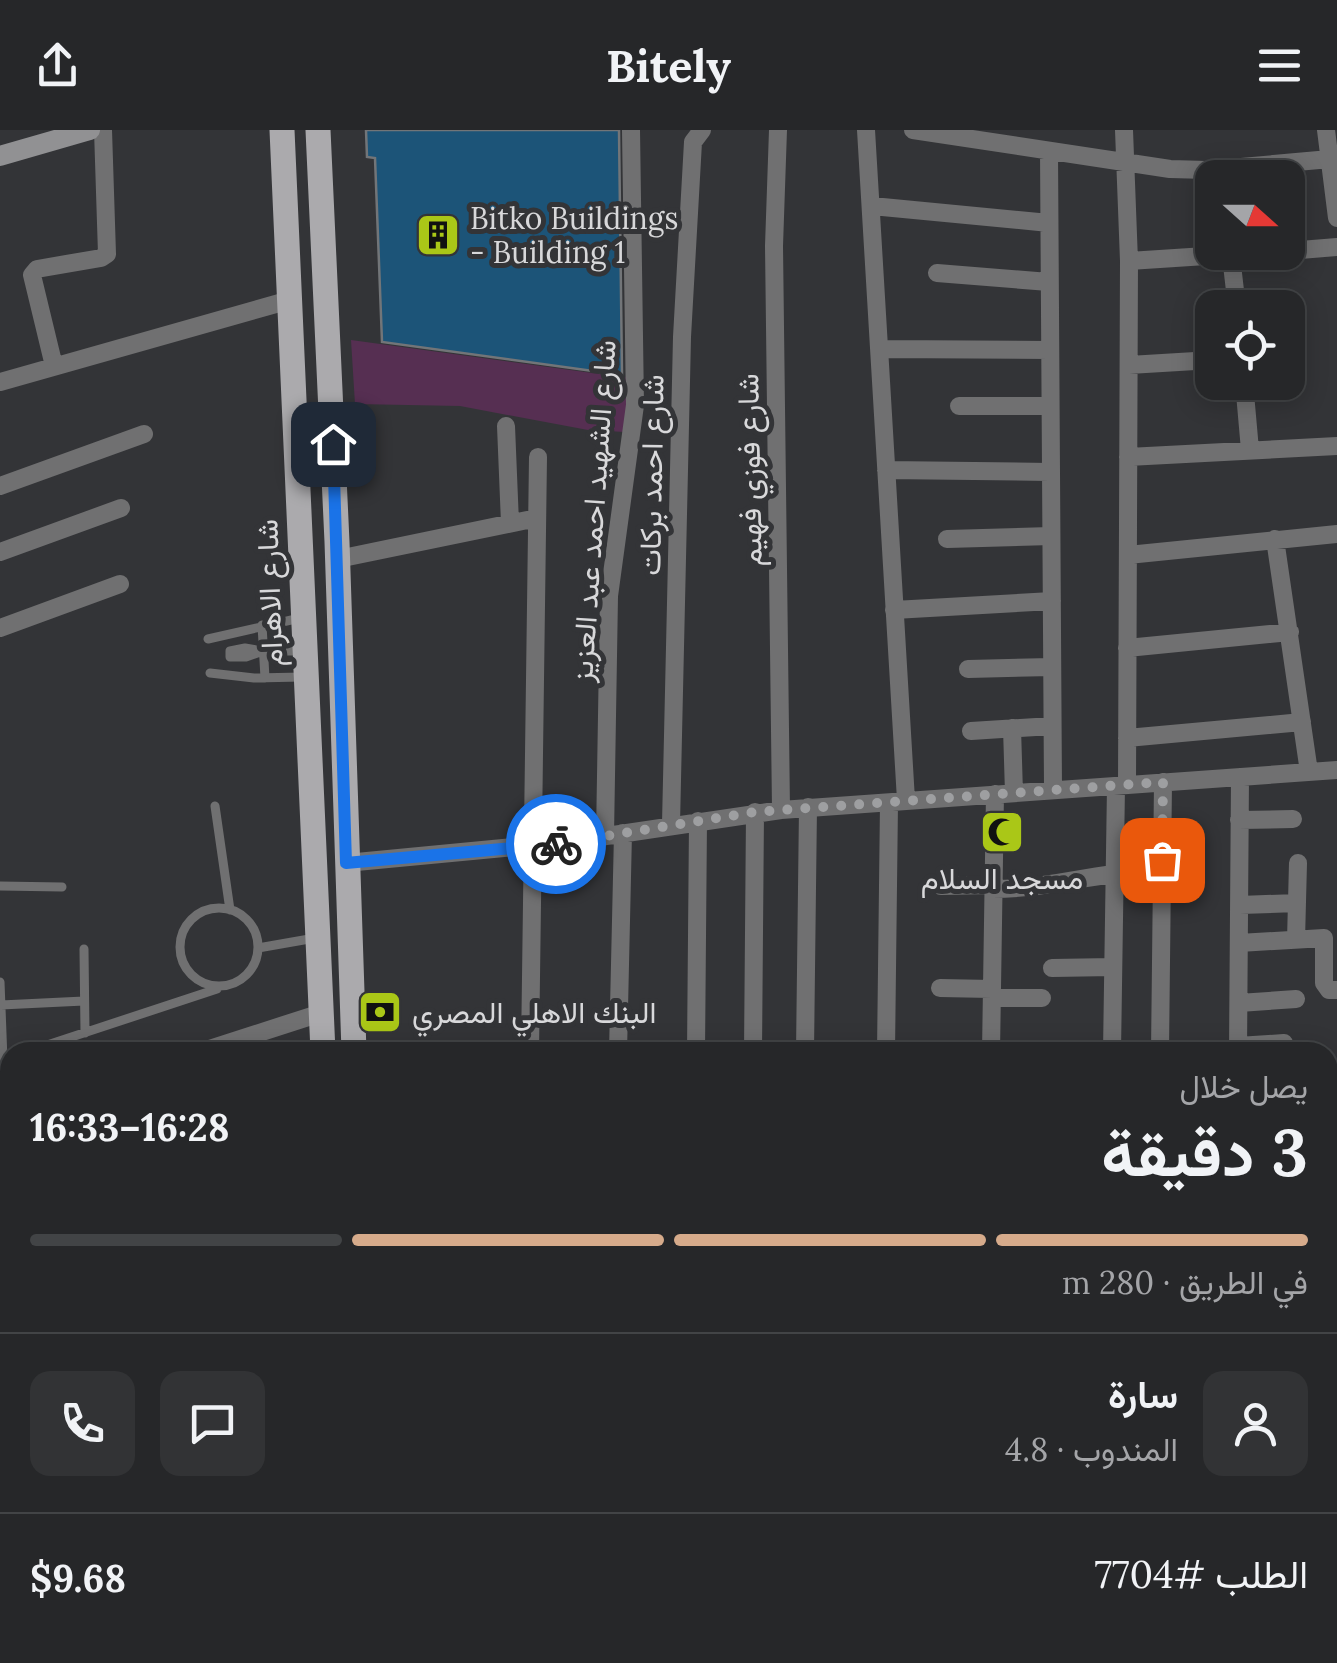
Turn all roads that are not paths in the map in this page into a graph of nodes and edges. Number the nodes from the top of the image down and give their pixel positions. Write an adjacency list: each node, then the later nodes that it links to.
1 (90, 130): 14 (main road)
2 (102, 130): 31 (street)
3 (282, 130): 26 (main road, شارع الاهرام)
4 (318, 130): 43 (main road)
5 (631, 130): 95 (street, شارع الشهيد احمد عبد العزيز)
6 (702, 130): 94 (street, شارع احمد بركات)
7 (778, 130): 89 (street, شارع فوزي فهيم)
8 (866, 130): 17 (street)
9 (913, 130): 12 (street)
10 (1124, 130): 16 (street)
11 (1326, 130): 15 (street)
12 (1020, 139): 13 (street)
13 (1048, 152): 16 (street); 19 (street)
14 (0, 156)
15 (1330, 159): 16 (street); 18 (street)
16 (1126, 162): 23 (street)
17 (872, 206): 19 (street); 27 (street)
18 (1337, 218)
19 (1049, 222): 25 (street)
20 (1337, 247): 21 (street)
21 (1305, 249)
22 (1195, 258): 23 (street)
23 (1129, 261): 30 (street)
24 (937, 273): 25 (street)
25 (1049, 282): 28 (street)
26 (290, 300): 31 (street); 45 (main road, شارع الاهرام)
27 (880, 349): 28 (street); 42 (street)
28 (1050, 350): 35 (street)
29 (1195, 361): 30 (street)
30 (1130, 365): 41 (street)
31 (54, 366): 32 (street)
32 (0, 382)
33 (1246, 400): 39 (street)
34 (959, 406): 35 (street)
35 (1050, 406): 44 (street)
36 (506, 426): 49 (street)
37 (144, 434): 46 (street)
38 (1337, 446): 39 (street)
39 (1250, 450): 41 (street)
40 (538, 456): 48 (street)
41 (1128, 457): 57 (street)
42 (886, 470): 44 (street); 60 (street)
43 (334, 472): 45 (main road); 55 (main road)
44 (1050, 472): 51 (street)
45 (297, 476): 54 (main road, شارع الاهرام)
46 (0, 486)
47 (120, 508): 56 (street)
48 (537, 518): 49 (street); 96 (street)
49 (510, 523): 55 (street)
50 (1337, 534): 53 (street)
51 (1051, 536): 52 (street); 59 (street)
52 (948, 539)
53 (1275, 539): 57 (street); 64 (street)
54 (299, 541): 55 (main road); 61 (main road, شارع الاهرام)
55 (337, 550): 97 (main road)
56 (0, 552)
57 (1128, 555): 66 (street)
58 (120, 584): 63 (street)
59 (1052, 602): 60 (street); 69 (street)
60 (894, 610): 86 (street)
61 (302, 618): 62 (lane); 68 (main road, شارع الاهرام)
62 (262, 625): 65 (lane); 67 (lane)
63 (0, 628)
64 (1290, 632): 66 (street); 73 (street)
65 (208, 639)
66 (1128, 648): 77 (street)
67 (263, 651): 68 (lane); 72 (lane)
68 (305, 664): 72 (lane); 107 (main road, شارع الاهرام)
69 (1052, 667): 70 (street); 74 (street)
70 (968, 670)
71 (210, 672): 72 (lane)
72 (265, 678)
73 (1302, 722): 77 (street); 79 (street)
74 (1052, 726): 75 (street); 83 (street)
75 (1012, 728): 76 (street); 84 (street)
76 (971, 731)
77 (1128, 738): 82 (street)
78 (1337, 770): 79 (street)
79 (1309, 772): 80 (street)
80 (1240, 777): 81 (street); 92 (street)
81 (1163, 782): 82 (street); 139 (street)
82 (1122, 785): 83 (street); 99 (street)
83 (1053, 789): 84 (street)
84 (1014, 792): 85 (street)
85 (995, 794): 86 (street); 102 (street)
86 (898, 802): 88 (street); 136 (street)
87 (215, 806): 106 (lane)
88 (808, 807): 89 (street); 135 (street)
89 (780, 810): 90 (street)
90 (755, 812): 93 (street); 134 (street)
91 (1293, 819): 92 (street)
92 (1240, 820): 105 (street)
93 (698, 821): 94 (street); 133 (street)
94 (671, 824): 95 (street)
95 (614, 834): 96 (street); 132 (street, شارع الشهيد احمد عبد العزيز)
96 (531, 847): 97 (street); 131 (street)
97 (346, 863): 130 (main road)
98 (1298, 863): 104 (street)
99 (1115, 874): 102 (street); 112 (street)
100 (0, 886): 103 (lane)
101 (942, 886): 102 (street)
102 (993, 887): 118 (street)
103 (62, 888)
104 (1297, 903): 105 (street); 108 (street)
105 (1240, 905): 109 (street)
106 (230, 910): 110 (lane); 115 (lane)
107 (318, 938): 110 (lane); 124 (main road, شارع الاهرام)
108 (1296, 940): 109 (street); 117 (street)
109 (1239, 943): 122 (street)
110 (258, 948): 115 (lane)
111 (84, 949): 121 (lane)
112 (1113, 967): 113 (street); 138 (street)
113 (1052, 968)
114 (0, 982): 123 (lane)
115 (225, 986): 125 (lane)
116 (940, 988): 118 (street)
117 (1337, 990)
118 (992, 993): 119 (street); 137 (street)
119 (1042, 998)
120 (1296, 999): 122 (street)
121 (84, 1001): 123 (lane); 125 (lane)
122 (1239, 1003): 140 (street)
123 (1, 1005): 126 (lane)
124 (322, 1013): 128 (street); 129 (main road, شارع الاهرام)
125 (85, 1033): 127 (lane)
126 (3, 1042)
127 (57, 1042)
128 (231, 1042)
129 (323, 1042)
130 (354, 1042)
131 (530, 1042)
132 (618, 1042)
133 (696, 1042)
134 (754, 1042)
135 (805, 1042)
136 (886, 1042)
137 (991, 1042)
138 (1112, 1042)
139 (1160, 1042)
140 (1238, 1042)

